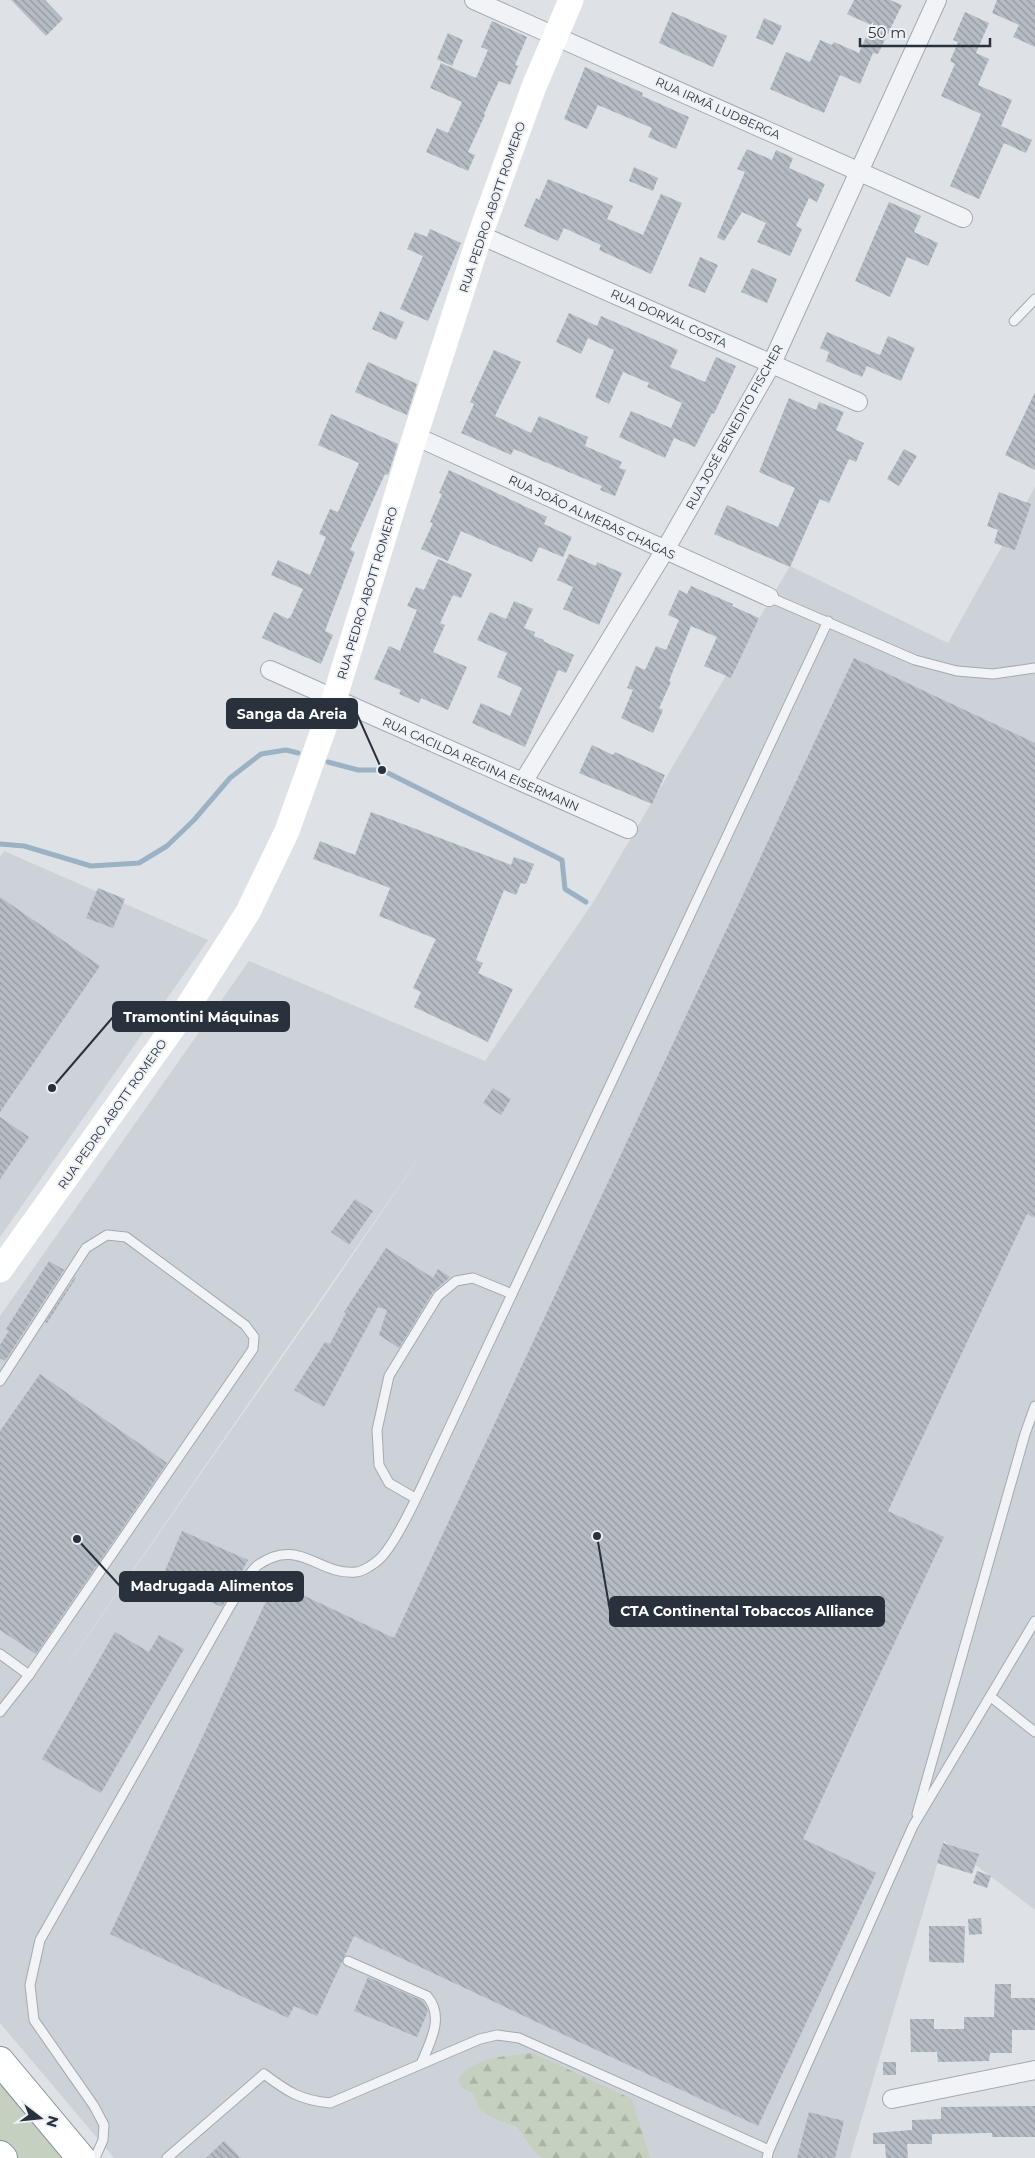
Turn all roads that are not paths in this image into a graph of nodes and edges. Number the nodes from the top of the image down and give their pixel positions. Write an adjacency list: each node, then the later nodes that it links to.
1 (474, 0): 4 (street, RUA IRMÃ LUDBERGA)
2 (571, 0): 4 (street, RUA PEDRO ABOTT ROMERO)
3 (937, 0): 5 (street, RUA JOSÉ BENEDITO FISCHER)
4 (556, 36): 5 (street, RUA IRMÃ LUDBERGA); 7 (street, RUA PEDRO ABOTT ROMERO)
5 (859, 171): 6 (street, RUA IRMÃ LUDBERGA); 10 (street, RUA JOSÉ BENEDITO FISCHER)
6 (962, 218)
7 (480, 235): 10 (street, RUA DORVAL COSTA); 12 (street, RUA PEDRO ABOTT ROMERO)
8 (1035, 299): 9 (lane)
9 (1014, 321)
10 (772, 363): 11 (street, RUA DORVAL COSTA); 13 (street, RUA JOSÉ BENEDITO FISCHER)
11 (858, 402)
12 (415, 436): 13 (street, RUA JOÃO ALMERAS CHAGAS); 18 (street, RUA PEDRO ABOTT ROMERO)
13 (666, 550): 14 (street, RUA JOÃO ALMERAS CHAGAS); 19 (street, RUA JOSÉ BENEDITO FISCHER)
14 (769, 597): 15 (lane)
15 (828, 621): 16 (lane); 22 (lane)
16 (1035, 668)
17 (270, 670): 18 (street, RUA CACILDA REGINA EISERMANN)
18 (334, 700): 19 (street, RUA CACILDA REGINA EISERMANN); 21 (street, RUA PEDRO ABOTT ROMERO)
19 (523, 782): 20 (street, RUA CACILDA REGINA EISERMANN)
20 (628, 829)
21 (0, 1270)
22 (512, 1294): 25 (lane); 25 (lane)
23 (0, 1381): 28 (lane)
24 (1035, 1406): 32 (lane)
25 (415, 1498): 42 (lane)
26 (1035, 1621): 29 (lane)
27 (0, 1654): 28 (lane)
28 (29, 1675): 30 (lane)
29 (991, 1697): 31 (lane); 32 (lane)
30 (0, 1712)
31 (1035, 1732)
32 (913, 1826): 39 (lane)
33 (348, 1961): 35 (lane)
34 (0, 2061): 41 (highway)
35 (421, 2064): 39 (lane); 43 (lane)
36 (1035, 2070): 37 (street)
37 (892, 2099)
38 (0, 2154): 40 (highway)
39 (768, 2154)
40 (3, 2158)
41 (81, 2158)
42 (95, 2158)
43 (167, 2158)

